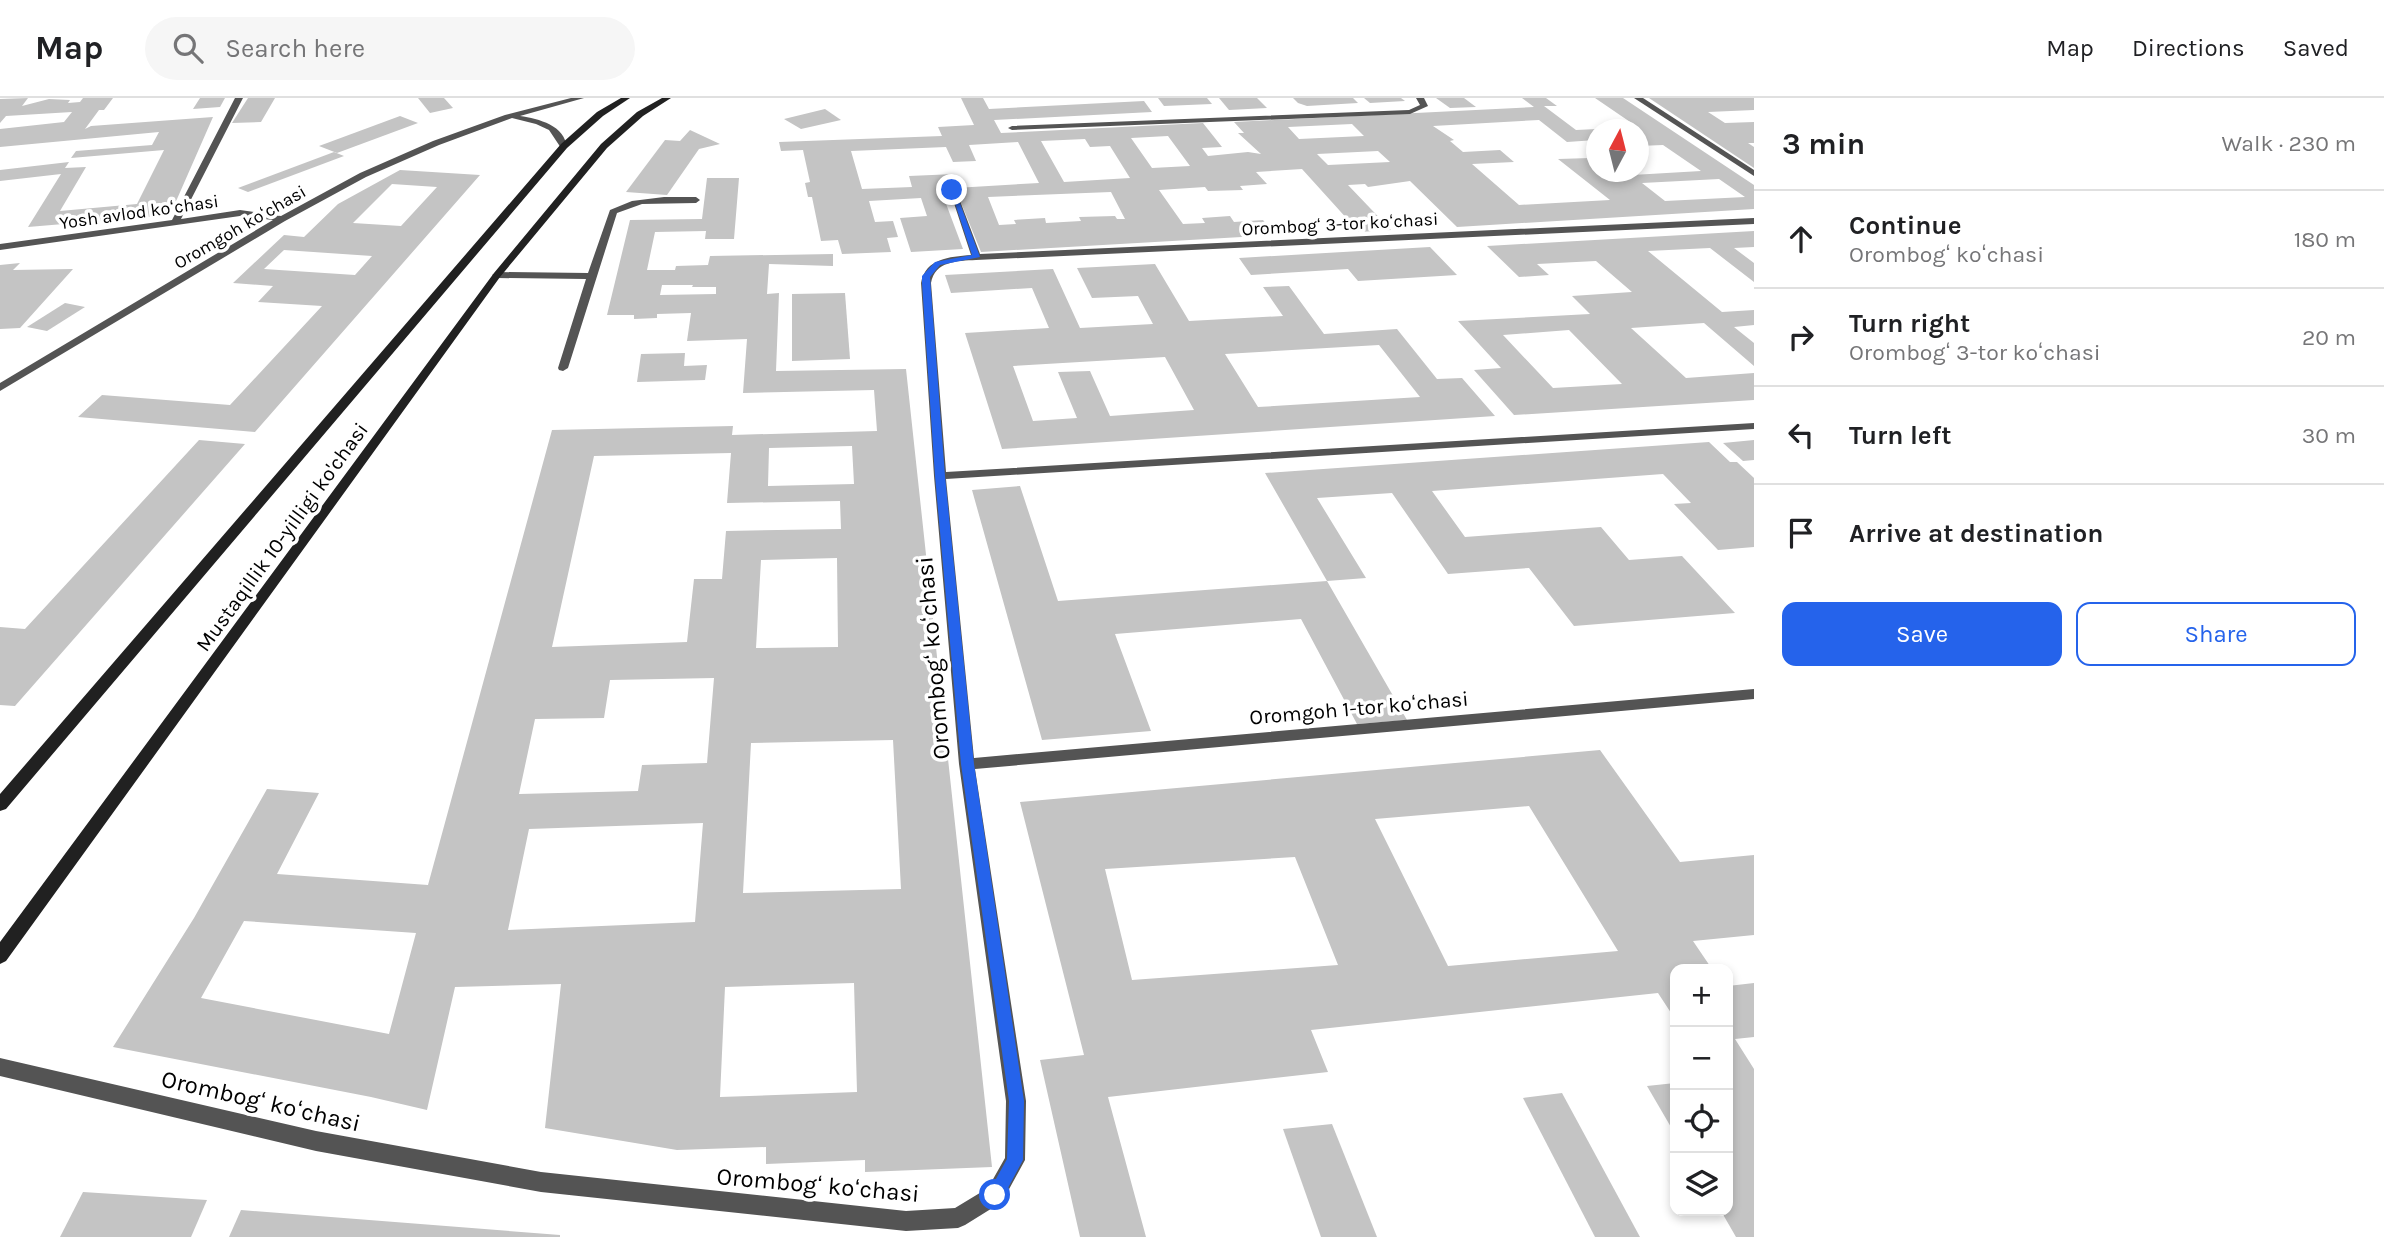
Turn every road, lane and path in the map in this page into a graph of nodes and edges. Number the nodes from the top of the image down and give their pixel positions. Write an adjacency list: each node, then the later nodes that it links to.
1 (239, 98): 15 (street)
2 (580, 98): 7 (street)
3 (626, 98): 9 (main road, Mustaqillik 10-yilligi ko'chasi)
4 (667, 98): 19 (main road, Mustaqillik 10-yilligi ko'chasi)
5 (1420, 98): 8 (street)
6 (1638, 98): 10 (street)
7 (508, 117): 9 (street); 13 (street, Oromgoh koʻchasi)
8 (1012, 128)
9 (564, 146): 27 (main road, Mustaqillik 10-yilligi ko'chasi)
10 (1754, 174)
11 (952, 190): 17 (street)
12 (696, 200): 20 (street)
13 (282, 219): 15 (street, Yosh avlod koʻchasi); 22 (street, Oromgoh koʻchasi)
14 (1754, 221): 17 (street, Orombogʻ 3-tor koʻchasi)
15 (175, 222): 16 (street, Yosh avlod koʻchasi)
16 (0, 247)
17 (976, 257): 18 (street, Orombogʻ 3-tor koʻchasi)
18 (930, 270): 24 (street, Orombogʻ koʻchasi)
19 (497, 275): 20 (street); 28 (main road, Mustaqillik 10-yilligi ko'chasi)
20 (592, 276): 21 (street)
21 (563, 368)
22 (0, 388)
23 (1754, 426): 24 (street)
24 (940, 476): 26 (street, Orombogʻ koʻchasi)
25 (1754, 694): 26 (street, Oromgoh 1-tor koʻchasi)
26 (967, 764): 29 (street, Orombogʻ koʻchasi)
27 (0, 804)
28 (0, 956)
29 (0, 1066)

